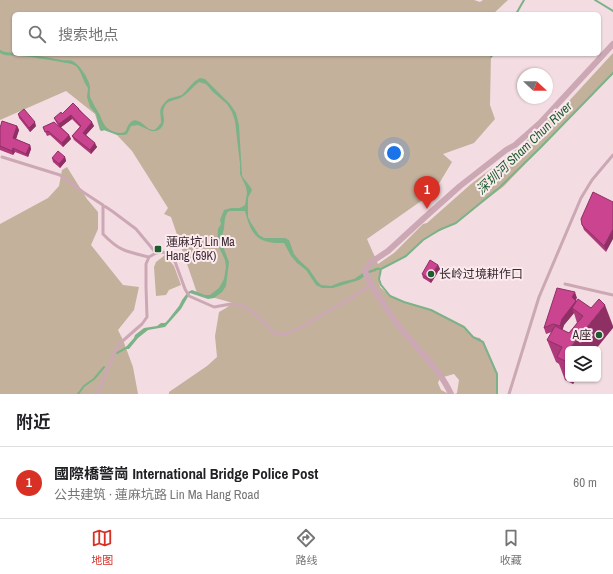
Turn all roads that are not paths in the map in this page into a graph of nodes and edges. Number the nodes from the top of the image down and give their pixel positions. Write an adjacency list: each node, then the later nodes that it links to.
1 (613, 44): 8 (street)
2 (613, 155): 12 (lane)
3 (2, 158): 4 (lane)
4 (103, 205): 5 (lane); 6 (lane)
5 (156, 253): 6 (lane); 8 (lane)
6 (149, 257): 10 (lane)
7 (565, 284): 9 (lane)
8 (370, 285): 11 (street)
9 (613, 295)
10 (97, 394)
11 (451, 394)
12 (509, 394)

